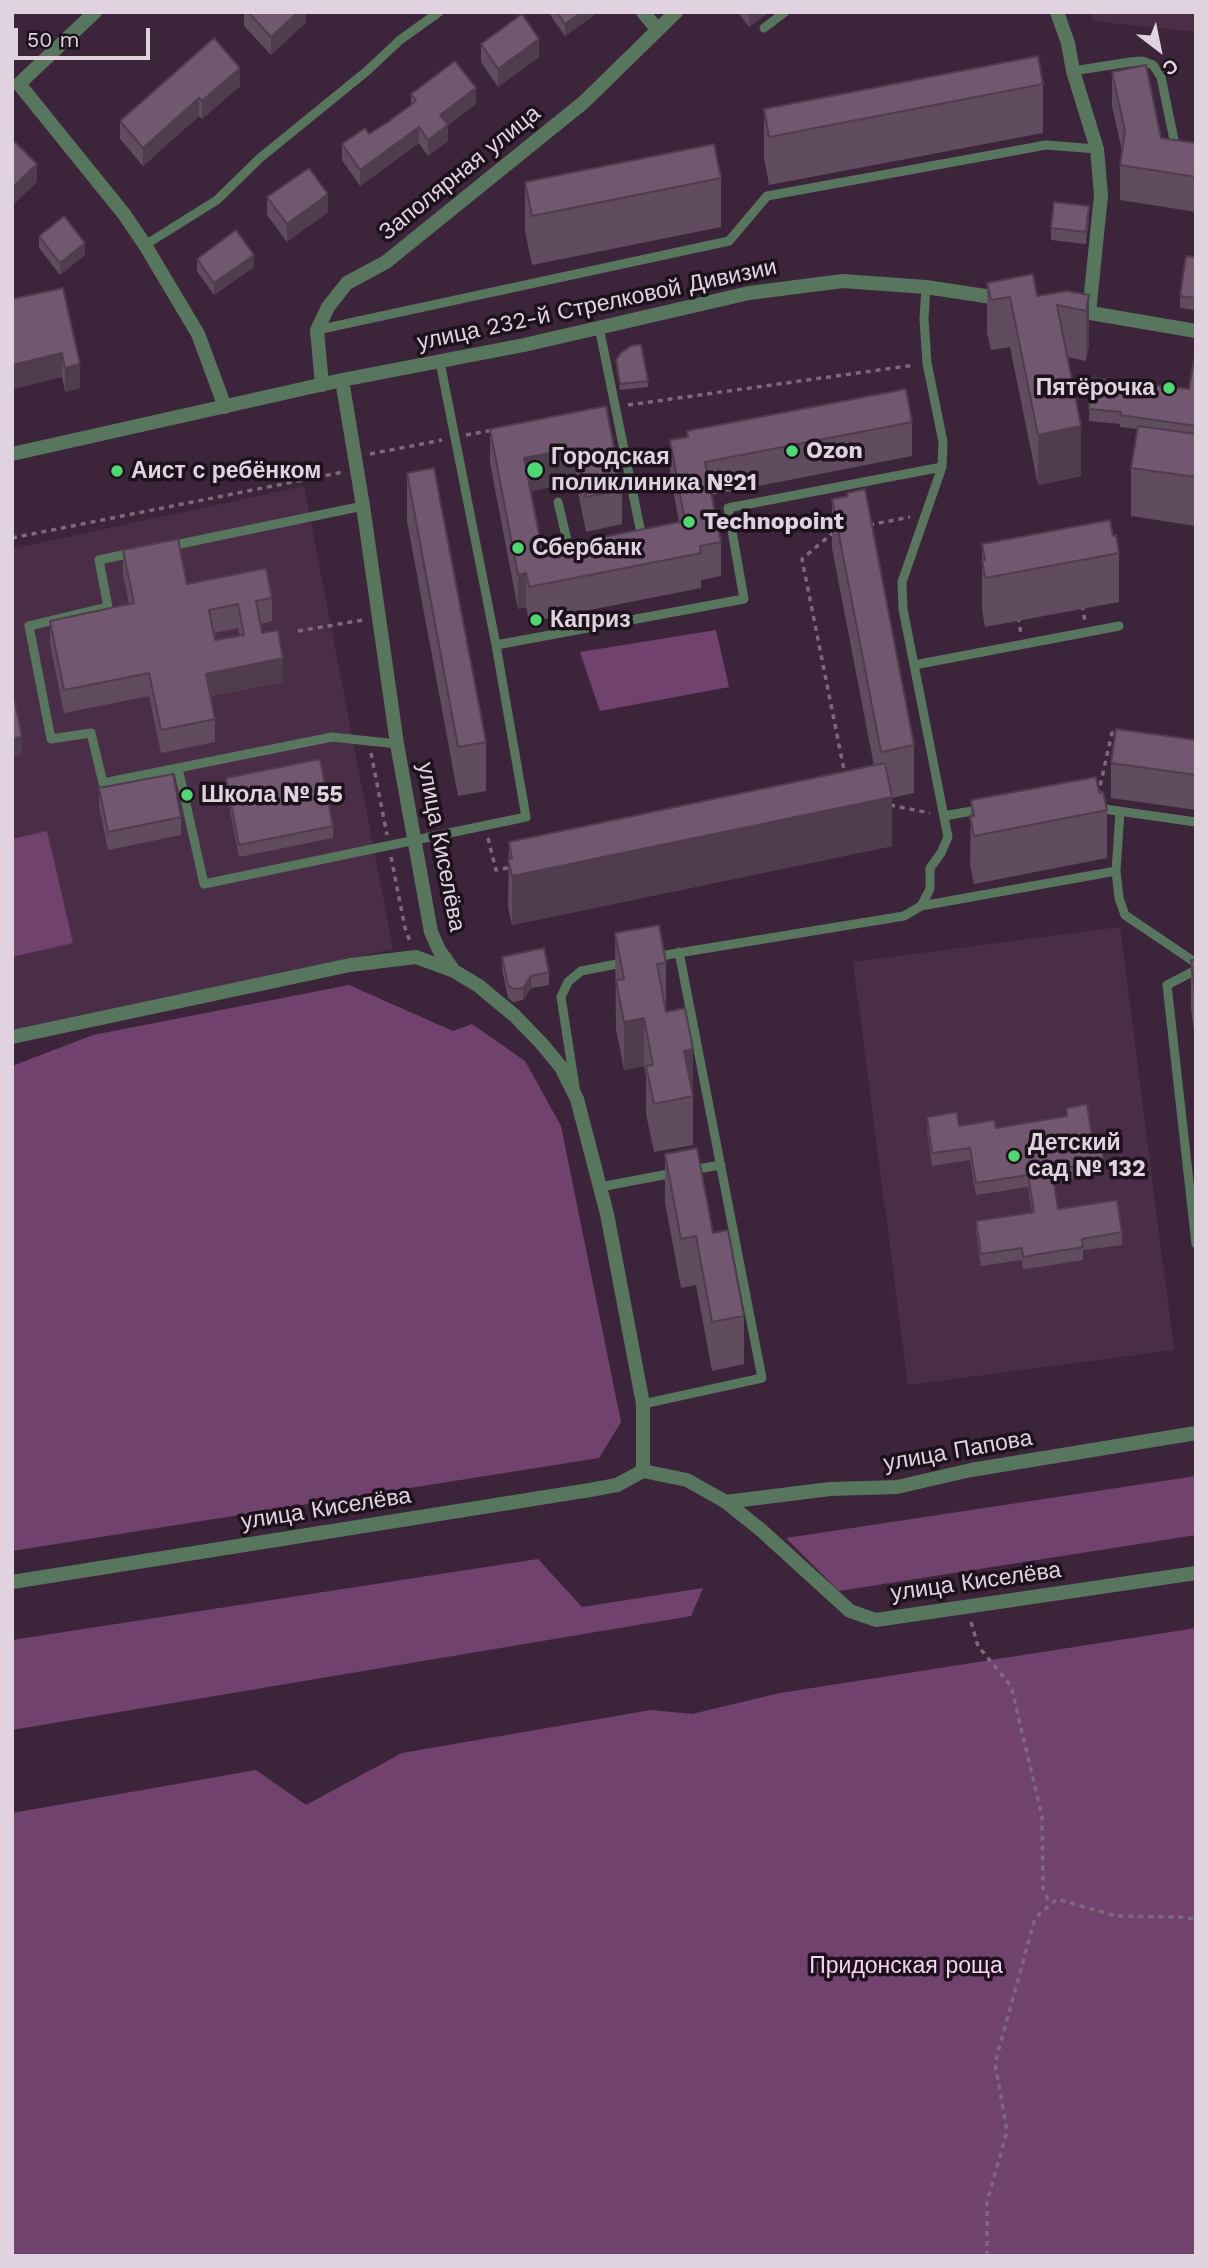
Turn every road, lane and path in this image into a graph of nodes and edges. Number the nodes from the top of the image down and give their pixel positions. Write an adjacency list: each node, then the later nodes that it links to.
1 (95, 12): 10 (street)
2 (439, 12): 13 (lane)
3 (643, 12): 8 (street)
4 (676, 12): 8 (street, Заполярная улица)
5 (785, 12): 7 (lane)
6 (1057, 12): 9 (street)
7 (764, 27)
8 (657, 29): 19 (street, Заполярная улица)
9 (1073, 71): 11 (street); 12 (lane)
10 (16, 86): 13 (street)
11 (1097, 149): 17 (street); 19 (lane)
12 (1196, 157)
13 (145, 245): 26 (street)
14 (926, 287): 15 (street, улица 232-й Стрелковой Дивизии); 18 (street, улица 232-й Стрелковой Дивизии); 22 (lane)
15 (1023, 302)
16 (1063, 309): 17 (street)
17 (1089, 313): 20 (street)
18 (599, 327): 21 (street, улица 232-й Стрелковой Дивизии); 25 (lane)
19 (317, 330): 24 (street)
20 (1196, 331)
21 (440, 362): 23 (street, улица 232-й Стрелковой Дивизии); 28 (lane)
22 (927, 363): 25 (path); 31 (lane)
23 (342, 380): 24 (street, улица 232-й Стрелковой Дивизии); 30 (street, улица Киселёва)
24 (322, 385): 26 (street, улица 232-й Стрелковой Дивизии)
25 (615, 406): 39 (lane)
26 (225, 407): 29 (street, улица 232-й Стрелковой Дивизии)
27 (496, 429): 28 (path)
28 (456, 437): 30 (path); 46 (lane)
29 (12, 454)
30 (356, 457): 34 (street, улица Киселёва)
31 (942, 467): 35 (lane); 46 (lane)
32 (344, 472): 38 (path)
33 (558, 502): 41 (lane)
34 (363, 506): 40 (lane); 50 (street, улица Киселёва)
35 (926, 514): 36 (path); 47 (lane)
36 (859, 527)
37 (845, 530): 52 (path)
38 (12, 538)
39 (630, 540)
40 (166, 546)
41 (581, 551)
42 (139, 552): 51 (lane)
43 (369, 619): 45 (path)
44 (1119, 626): 47 (lane)
45 (298, 631)
46 (496, 645): 60 (lane)
47 (914, 665): 58 (lane)
48 (1124, 735): 56 (path)
49 (373, 743): 50 (lane); 51 (lane); 62 (path)
50 (397, 744): 61 (street, улица Киселёва)
51 (178, 768): 62 (lane)
52 (846, 784)
53 (885, 804): 58 (path)
54 (1083, 805): 56 (lane)
55 (996, 807): 58 (lane)
56 (1095, 807): 57 (lane)
57 (1121, 811): 59 (lane); 64 (lane)
58 (944, 816): 65 (lane)
59 (1196, 822)
60 (485, 826): 61 (lane); 63 (path)
61 (415, 841): 62 (lane); 70 (street, улица Киселёва)
62 (389, 847): 67 (path)
63 (523, 864)
64 (1116, 871): 65 (lane); 68 (lane)
65 (921, 906): 66 (lane)
66 (680, 952): 72 (lane); 73 (lane)
67 (416, 957): 70 (street); 71 (street)
68 (1196, 963)
69 (1196, 970): 75 (lane)
70 (454, 971): 72 (street, улица Киселёва)
71 (12, 1037)
72 (577, 1099): 74 (street, улица Киселёва)
73 (720, 1165): 74 (lane); 76 (lane)
74 (600, 1187): 76 (street, улица Киселёва)
75 (1196, 1244)
76 (643, 1405): 78 (street, улица Киселёва)
77 (1196, 1433): 79 (street, улица Папова)
78 (643, 1471): 79 (street, улица Киселёва); 81 (street, улица Киселёва)
79 (726, 1502): 82 (street, улица Киселёва)
80 (1196, 1573): 82 (street, улица Киселёва)
81 (12, 1582)
82 (967, 1607): 83 (path)
83 (1051, 1905): 84 (path); 85 (path)
84 (1196, 1920)
85 (988, 2256)

